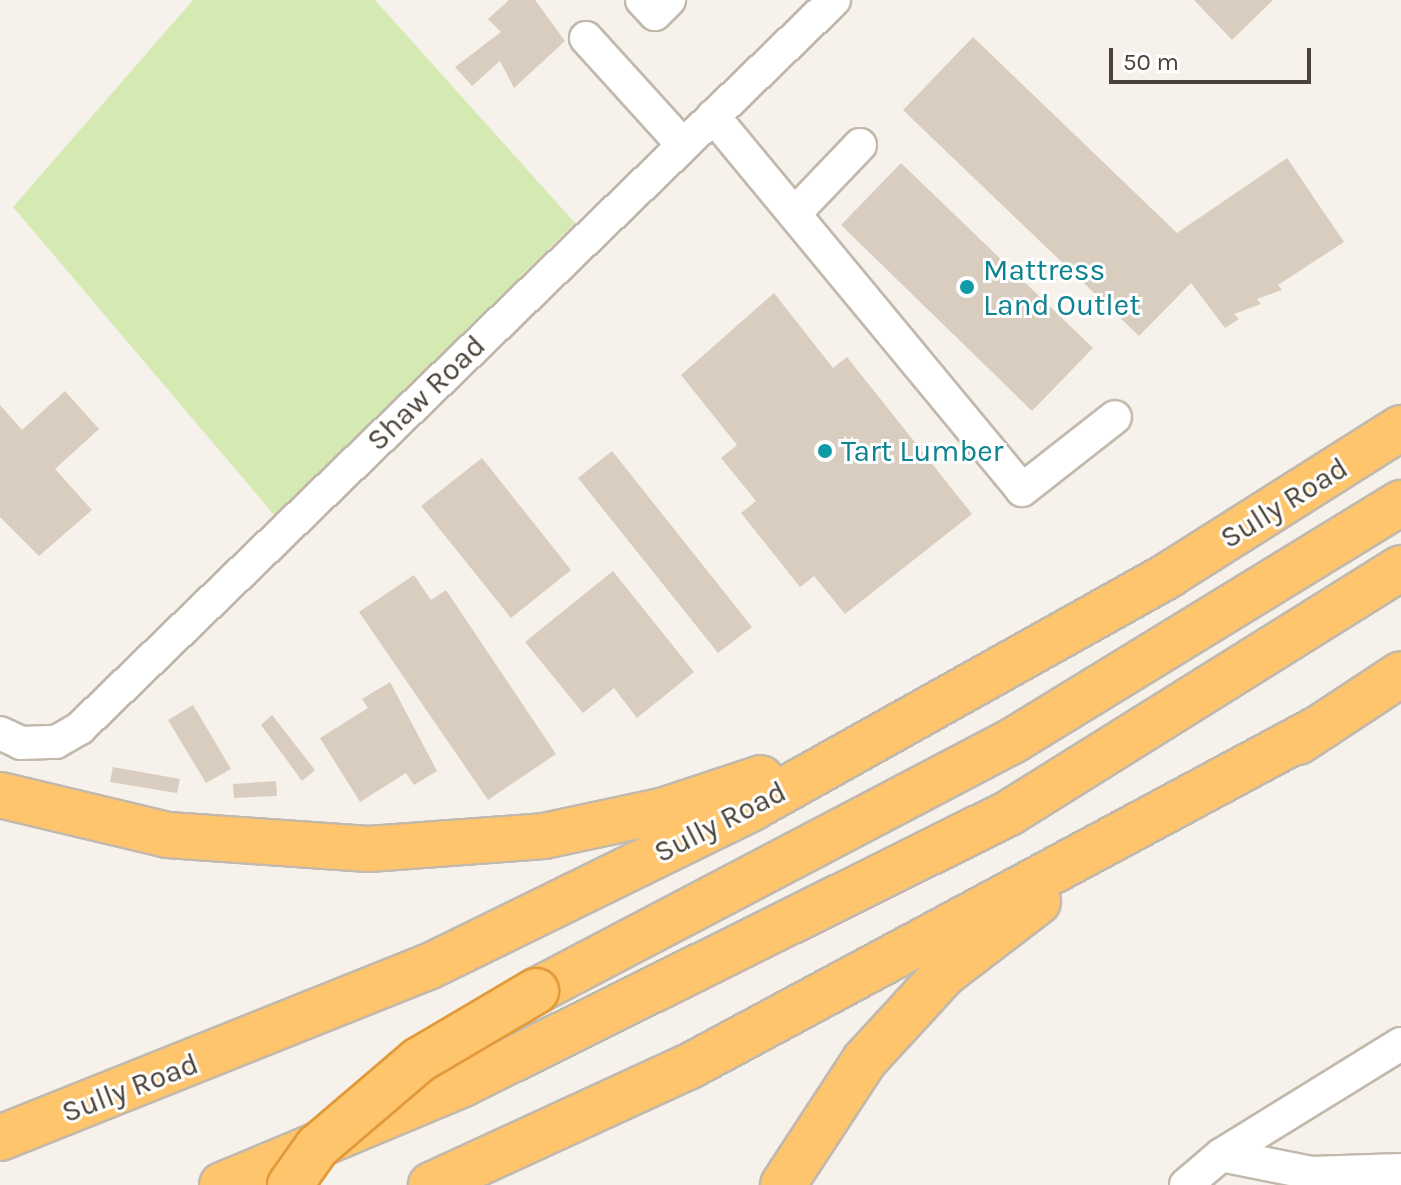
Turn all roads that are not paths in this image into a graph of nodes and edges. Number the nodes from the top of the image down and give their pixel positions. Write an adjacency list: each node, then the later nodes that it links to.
1 (642, 0): 2 (street)
2 (669, 0)
3 (834, 0): 5 (street, Shaw Road)
4 (586, 38): 6 (street)
5 (713, 116): 6 (street, Shaw Road); 8 (street)
6 (683, 145): 15 (street, Shaw Road)
7 (860, 145): 8 (street)
8 (795, 213): 9 (street)
9 (1115, 417)
10 (1401, 428): 16 (highway, Sully Road)
11 (1401, 503): 23 (highway, bridge)
12 (1401, 568): 22 (highway)
13 (1401, 674): 14 (highway)
14 (1321, 727): 24 (highway); 25 (highway)
15 (0, 733)
16 (877, 739): 17 (highway); 19 (highway, Sully Road)
17 (0, 795)
18 (1401, 1044): 20 (street)
19 (0, 1138)
20 (1221, 1155): 21 (street); 26 (street)
21 (1401, 1170)
22 (222, 1185)
23 (290, 1185)
24 (431, 1185)
25 (783, 1185)
26 (1186, 1185)

